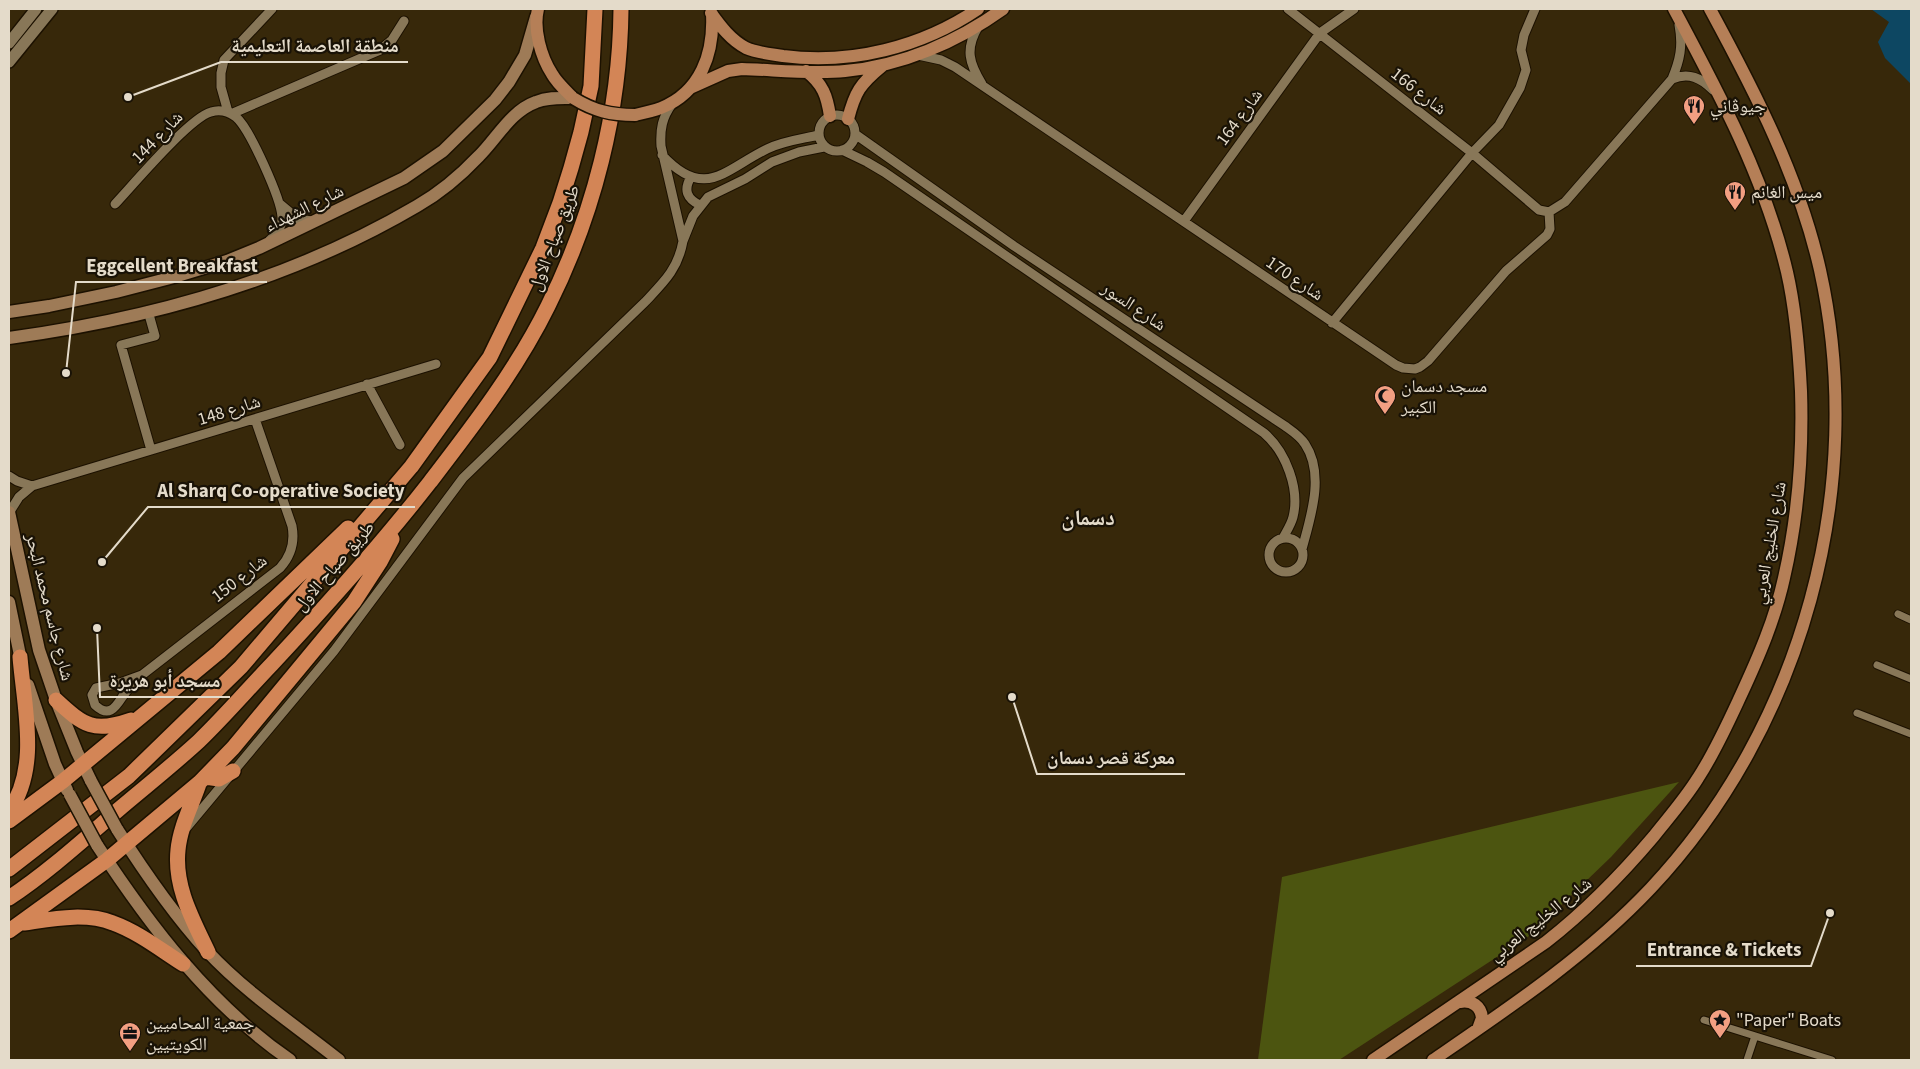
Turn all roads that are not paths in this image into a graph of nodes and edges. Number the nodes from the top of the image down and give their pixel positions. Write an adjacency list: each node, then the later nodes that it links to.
1 (36, 9): 18 (street)
2 (52, 9): 20 (street)
3 (272, 9): 29 (street)
4 (595, 9): 56 (highway, طريق صباح الاول)
5 (621, 9): 60 (highway, طريق صباح الاول)
6 (978, 9): 12 (main road)
7 (1003, 9): 16 (main road)
8 (1288, 9): 17 (street, شارع 166)
9 (1354, 9): 17 (street, شارع 164)
10 (1535, 9): 36 (street)
11 (1710, 9): 91 (main road)
12 (711, 11): 25 (main road)
13 (1676, 12): 23 (street); 27 (main road, شارع الخليج العربي)
14 (537, 13): 26 (main road); 43 (main road, شارع الشهداء)
15 (404, 21): 29 (street, شارع 144)
16 (979, 26): 19 (main road); 24 (street, شارع 170)
17 (1320, 33): 36 (street, شارع 166); 44 (street, شارع 164)
18 (9, 43)
19 (918, 55): 21 (main road); 24 (street, شارع 170)
20 (9, 62)
21 (883, 66): 22 (main road); 31 (main road)
22 (806, 71): 25 (main road); 30 (main road)
23 (1672, 79): 27 (street); 42 (street)
24 (984, 86): 44 (street, شارع 170)
25 (690, 88): 28 (main road)
26 (573, 98): 28 (main road, bridge); 47 (main road)
27 (1720, 99): 89 (main road, شارع الخليج العربي)
28 (674, 100): 37 (street)
29 (230, 113): 39 (street, شارع 144); 40 (street)
30 (830, 116): 31 (street); 33 (street)
31 (848, 119): 32 (street)
32 (855, 134): 35 (street); 62 (street, شارع السور)
33 (819, 135): 34 (street); 38 (street)
34 (824, 146): 35 (street); 41 (street)
35 (842, 150): 61 (street, شارع السور)
36 (1472, 153): 42 (street, شارع 166); 49 (street)
37 (662, 155): 38 (street); 45 (street)
38 (691, 177): 41 (street)
39 (115, 204)
40 (280, 204): 43 (street); 46 (street)
41 (700, 205): 45 (street)
42 (1549, 212): 49 (street, شارع 170)
43 (315, 221): 46 (main road, شارع الشهداء)
44 (1184, 221): 49 (street, شارع 170)
45 (683, 241): 75 (street)
46 (260, 248): 48 (main road, شارع الشهداء)
47 (148, 311): 50 (main road); 55 (street)
48 (9, 312)
49 (1332, 323)
50 (9, 338)
51 (436, 364): 52 (street, شارع 148)
52 (366, 384): 53 (street, شارع 148); 54 (street)
53 (255, 419): 55 (street, شارع 148); 68 (street, شارع 150)
54 (400, 445)
55 (151, 450): 58 (street, شارع 148)
56 (411, 467): 72 (highway); 83 (highway, طريق صباح الاول)
57 (9, 476): 58 (street)
58 (32, 486): 59 (street, شارع 148)
59 (9, 512): 70 (main road, شارع جاسم محمد البحر)
60 (402, 517): 76 (highway); 84 (highway, طريق صباح الاول)
61 (1282, 538): 62 (street); 62 (street)
62 (1302, 548)
63 (9, 602): 66 (main road)
64 (1898, 614): 65 (street)
65 (1911, 620)
66 (20, 657): 77 (main road); 78 (highway)
67 (1877, 665): 69 (street)
68 (142, 675): 68 (street, شارع 150)
69 (1911, 679)
70 (56, 700): 72 (highway); 74 (main road, شارع جاسم محمد البحر)
71 (1857, 713): 73 (street)
72 (140, 718): 74 (highway)
73 (1911, 734)
74 (83, 765): 77 (highway); 81 (main road, شارع جاسم محمد البحر, bridge)
75 (233, 771): 76 (highway); 80 (street)
76 (202, 779): 80 (highway); 81 (highway)
77 (63, 781): 79 (highway); 82 (main road, bridge)
78 (9, 811)
79 (9, 821)
80 (181, 835): 87 (highway)
81 (126, 845): 82 (highway); 87 (main road, شارع جاسم محمد البحر)
82 (107, 860): 85 (highway); 88 (main road)
83 (9, 869)
84 (9, 898)
85 (23, 923): 86 (highway); 88 (highway)
86 (9, 931)
87 (208, 952): 94 (main road, شارع جاسم محمد البحر)
88 (183, 964): 93 (main road)
89 (1460, 1002): 91 (main road); 95 (main road, شارع الخليج العربي)
90 (1704, 1020): 92 (street)
91 (1478, 1029): 96 (main road)
92 (1755, 1036): 97 (street); 98 (street)
93 (290, 1060)
94 (339, 1060)
95 (1374, 1060)
96 (1433, 1060)
97 (1747, 1060)
98 (1832, 1060)

